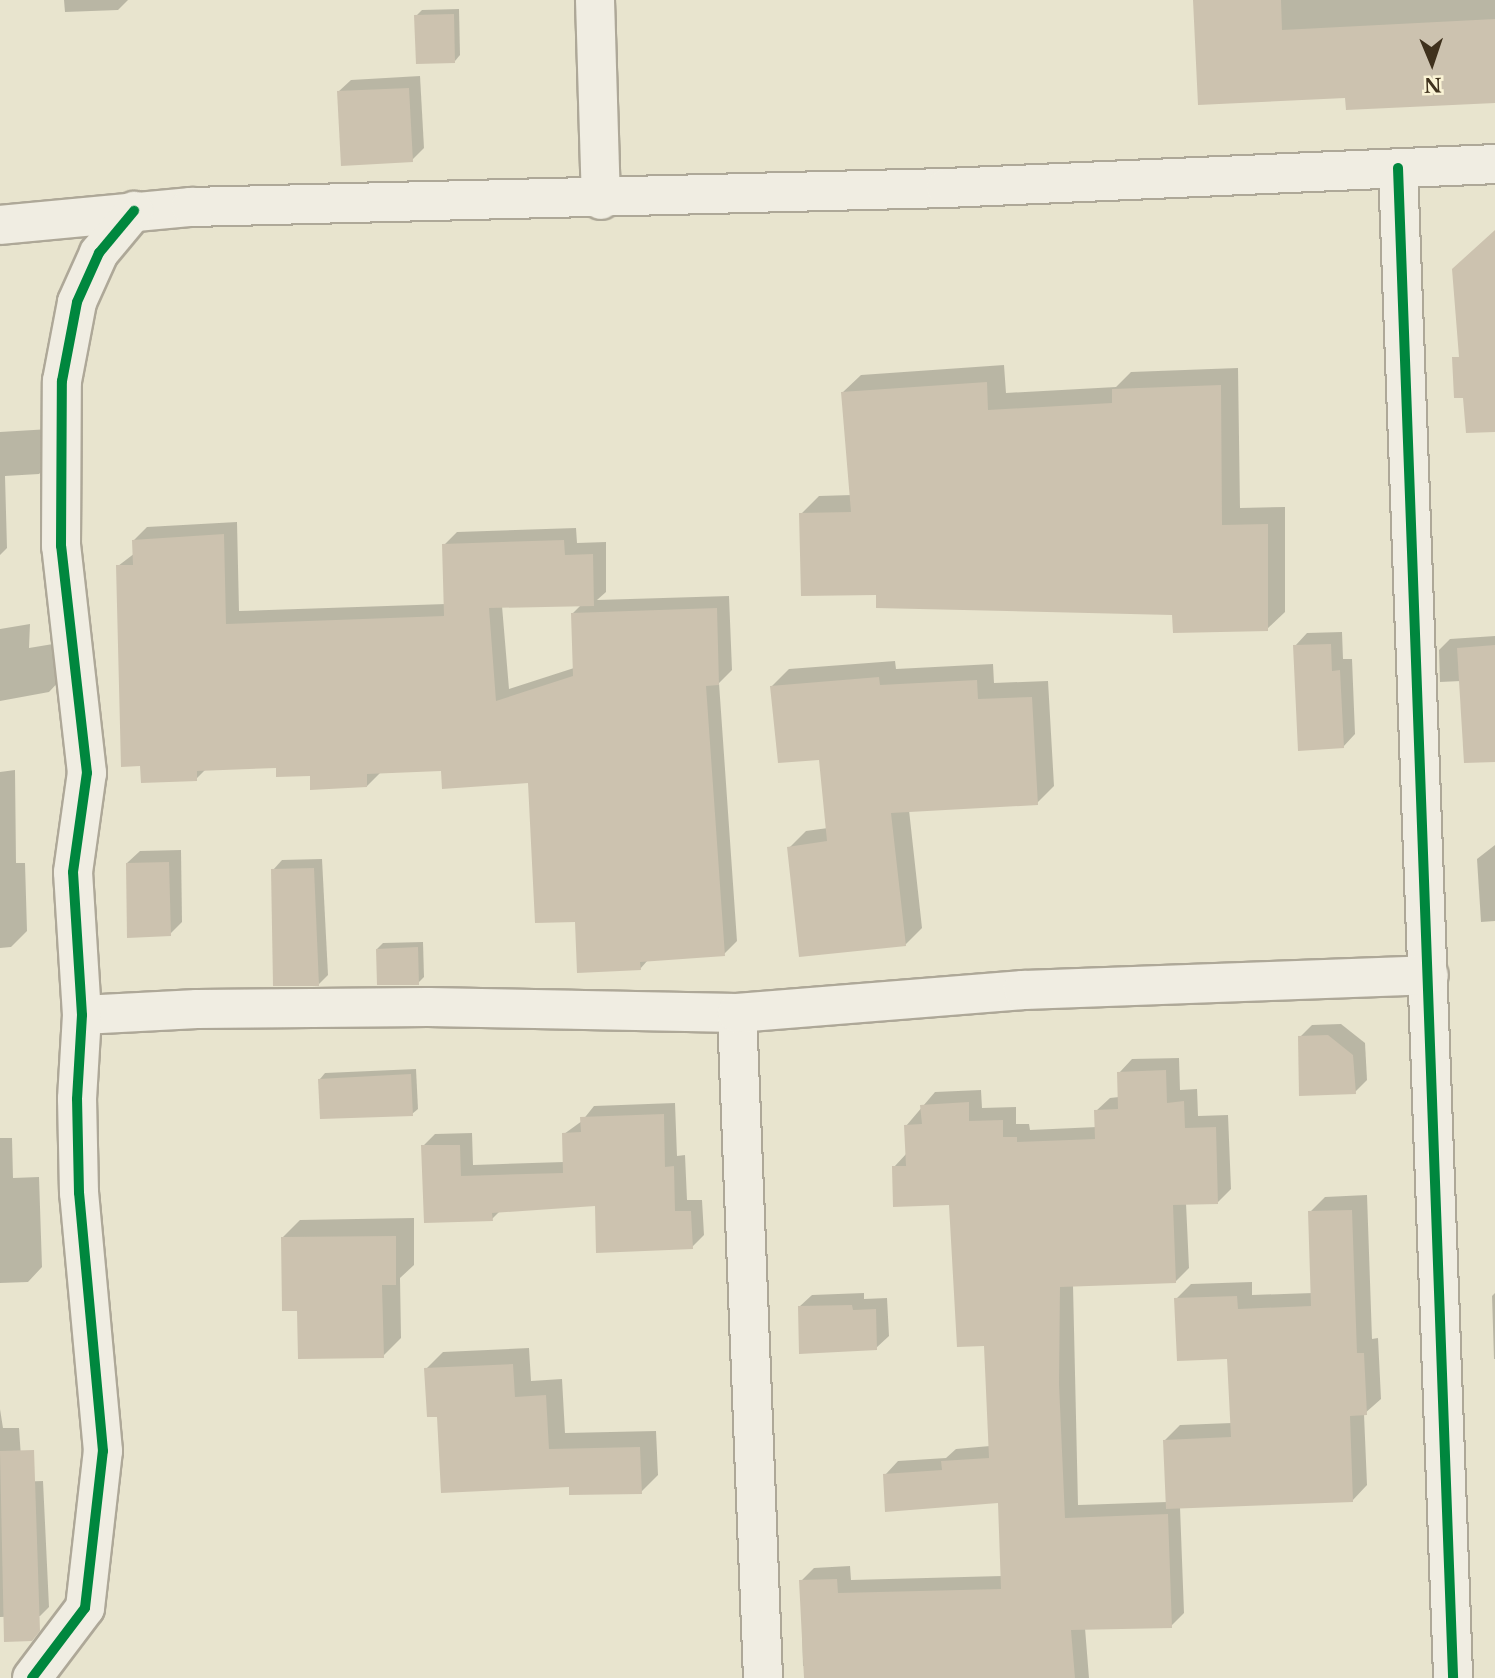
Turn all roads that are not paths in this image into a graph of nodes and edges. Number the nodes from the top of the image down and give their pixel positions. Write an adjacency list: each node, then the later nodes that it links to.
1 (595, 0): 4 (street)
2 (1495, 164): 3 (street)
3 (1398, 169): 4 (street); 7 (street)
4 (601, 200): 5 (street)
5 (134, 211): 6 (street); 9 (street)
6 (0, 225)
7 (1429, 975): 8 (street); 12 (street)
8 (737, 1013): 9 (street); 11 (street)
9 (82, 1015): 10 (street)
10 (32, 1678)
11 (763, 1678)
12 (1452, 1678)

